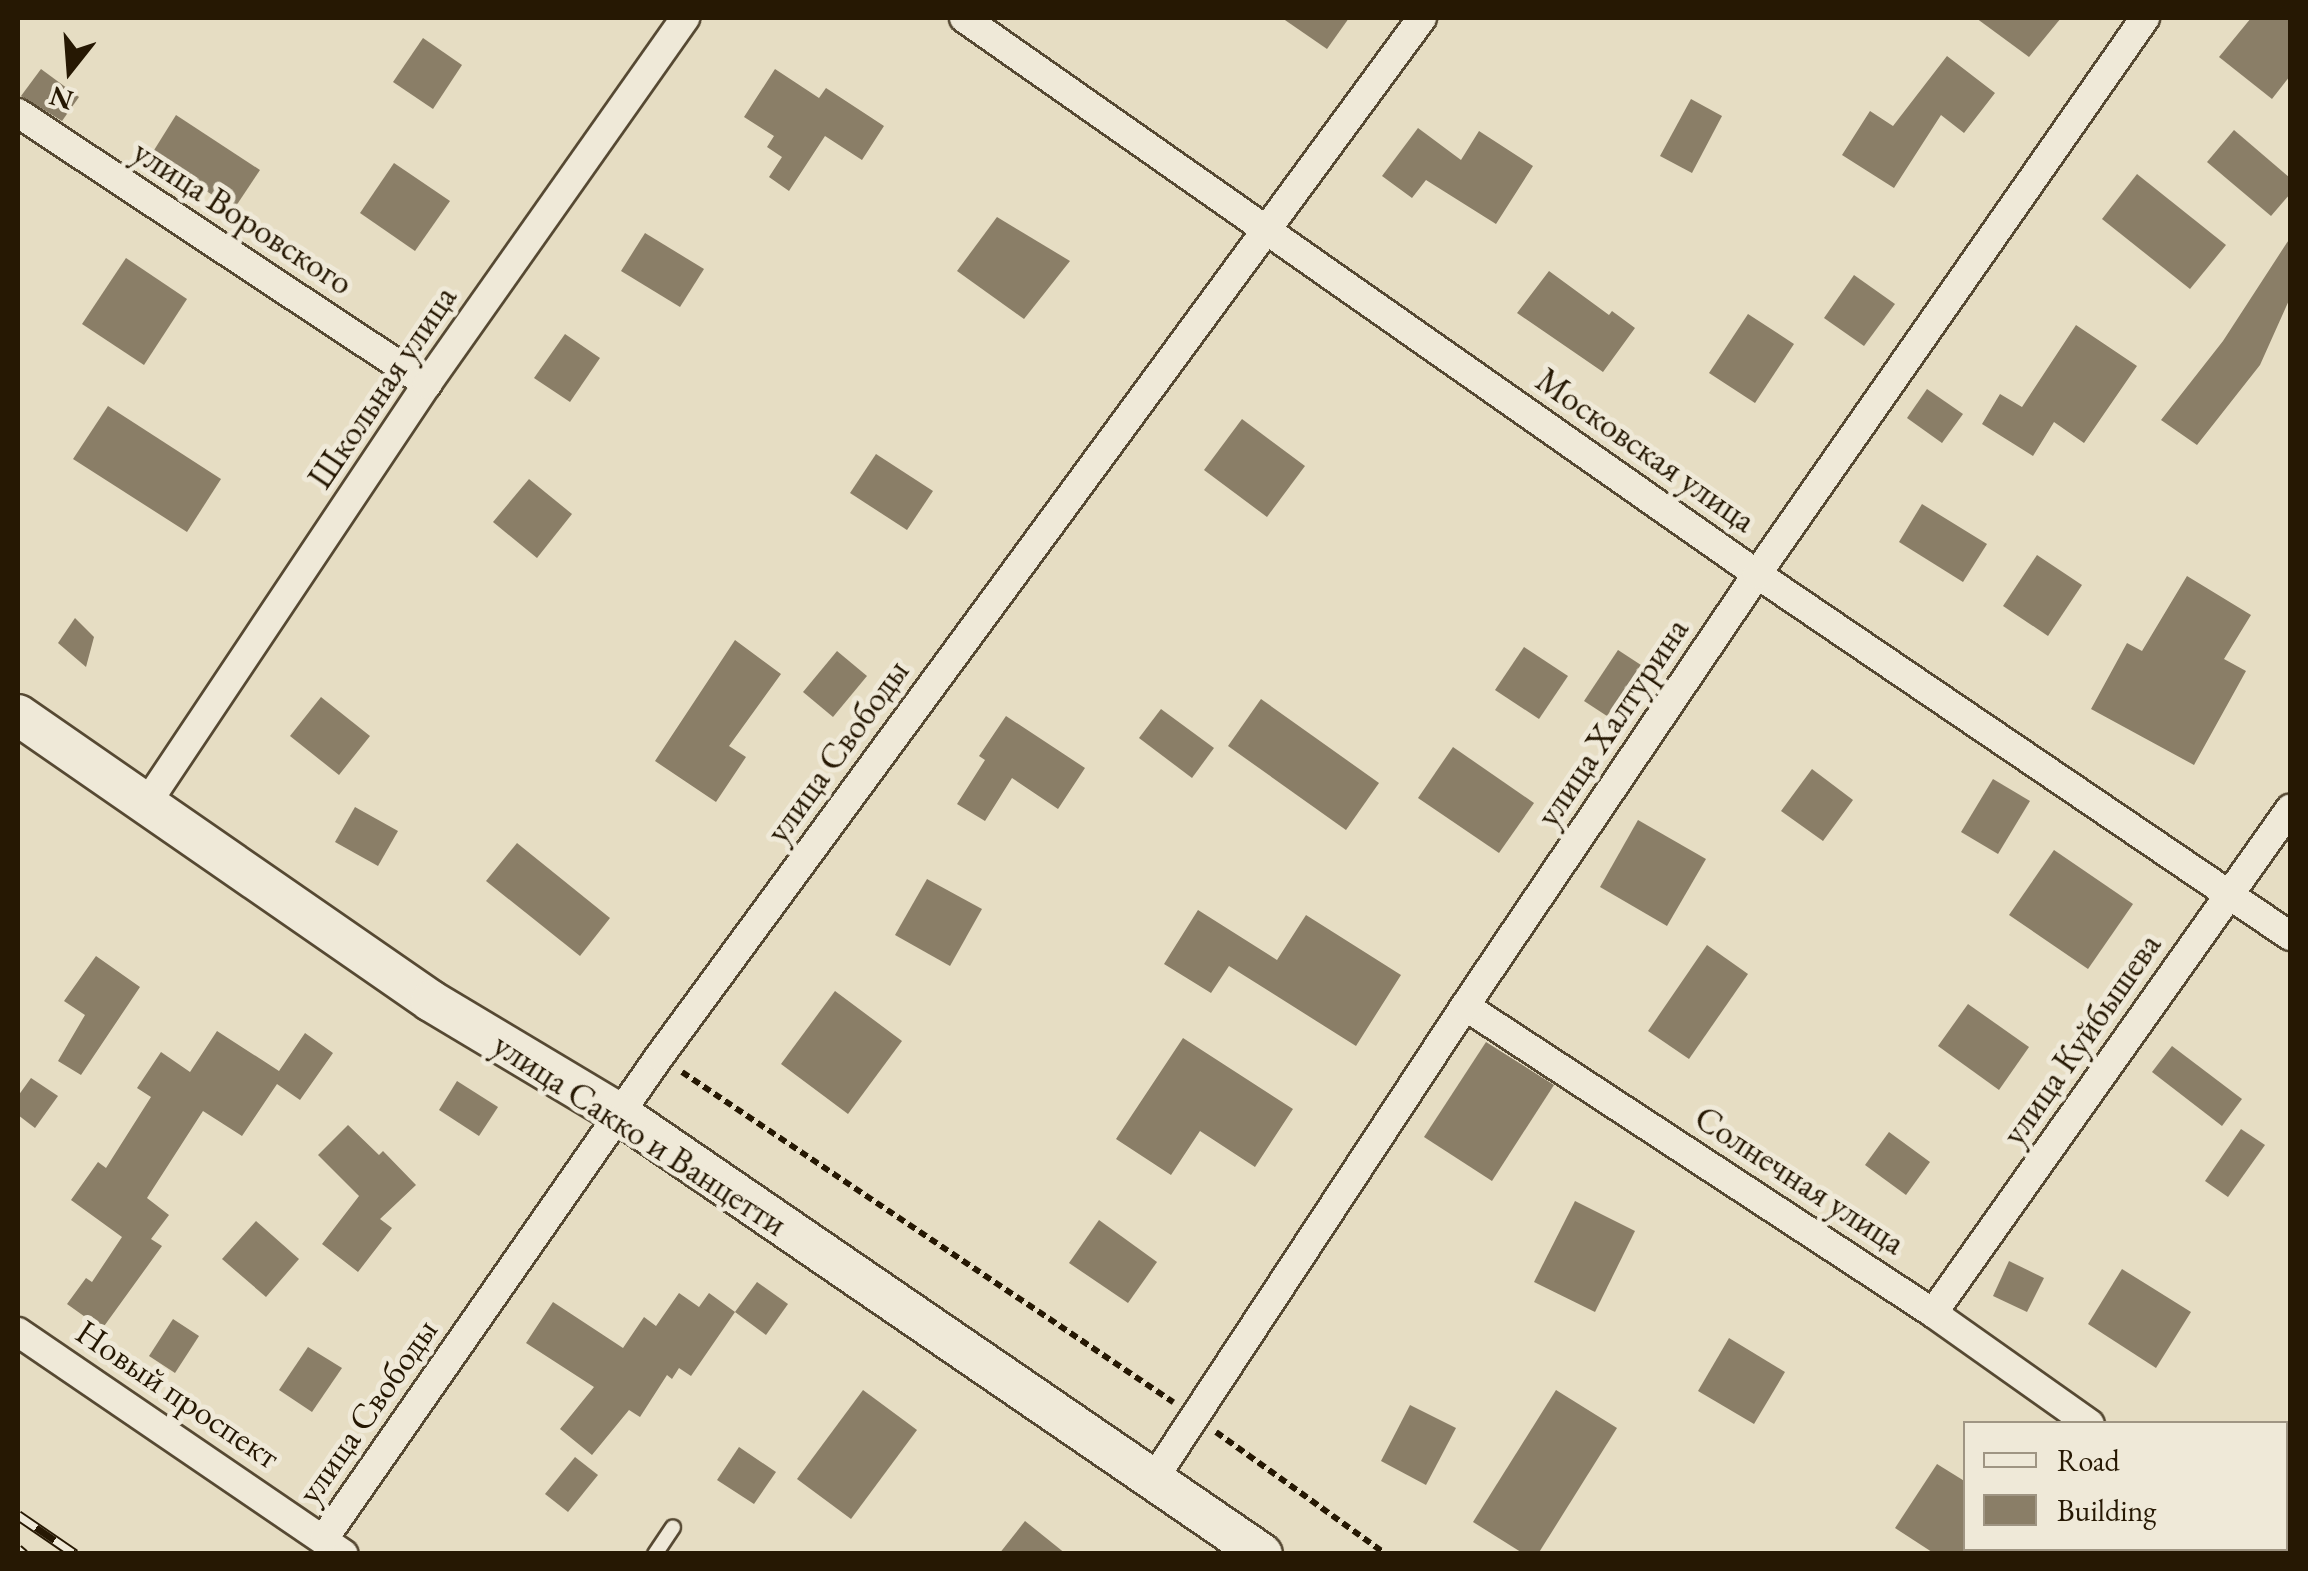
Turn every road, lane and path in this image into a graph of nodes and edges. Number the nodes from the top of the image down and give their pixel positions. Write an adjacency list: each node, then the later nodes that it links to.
1 (685, 18): 7 (street, Школьная улица)
2 (964, 18): 6 (street, Московская улица)
3 (1422, 18): 6 (street, улица Свободы)
4 (2145, 18): 8 (street, улица Халтурина)
5 (18, 113): 7 (street, улица Воровского)
6 (1266, 227): 8 (street, Московская улица); 15 (street, улица Свободы)
7 (427, 384): 10 (street, Школьная улица)
8 (1757, 574): 12 (street, Московская улица); 14 (street, улица Халтурина)
9 (18, 715): 10 (main road, улица Сакко и Ванцетти)
10 (146, 803): 16 (main road, улица Сакко и Ванцетти)
11 (2290, 809): 12 (street, улица Куйбышева)
12 (2230, 894): 13 (street, Московская улица); 17 (street, улица Куйбышева)
13 (2290, 936)
14 (1465, 1006): 17 (street, Солнечная улица); 19 (street, улица Халтурина)
15 (659, 1057): 16 (street, улица Свободы); 19 (path)
16 (620, 1114): 21 (main road, улица Сакко и Ванцетти); 23 (street, улица Свободы)
17 (1933, 1312): 20 (street, Солнечная улица)
18 (18, 1332): 23 (street, Новый проспект)
19 (1194, 1416): 21 (street, улица Халтурина); 26 (path)
20 (2086, 1421)
21 (1156, 1477): 25 (main road, улица Сакко и Ванцетти)
22 (673, 1526): 24 (lane)
23 (334, 1545)
24 (655, 1554)
25 (1262, 1554)
26 (1386, 1554)

